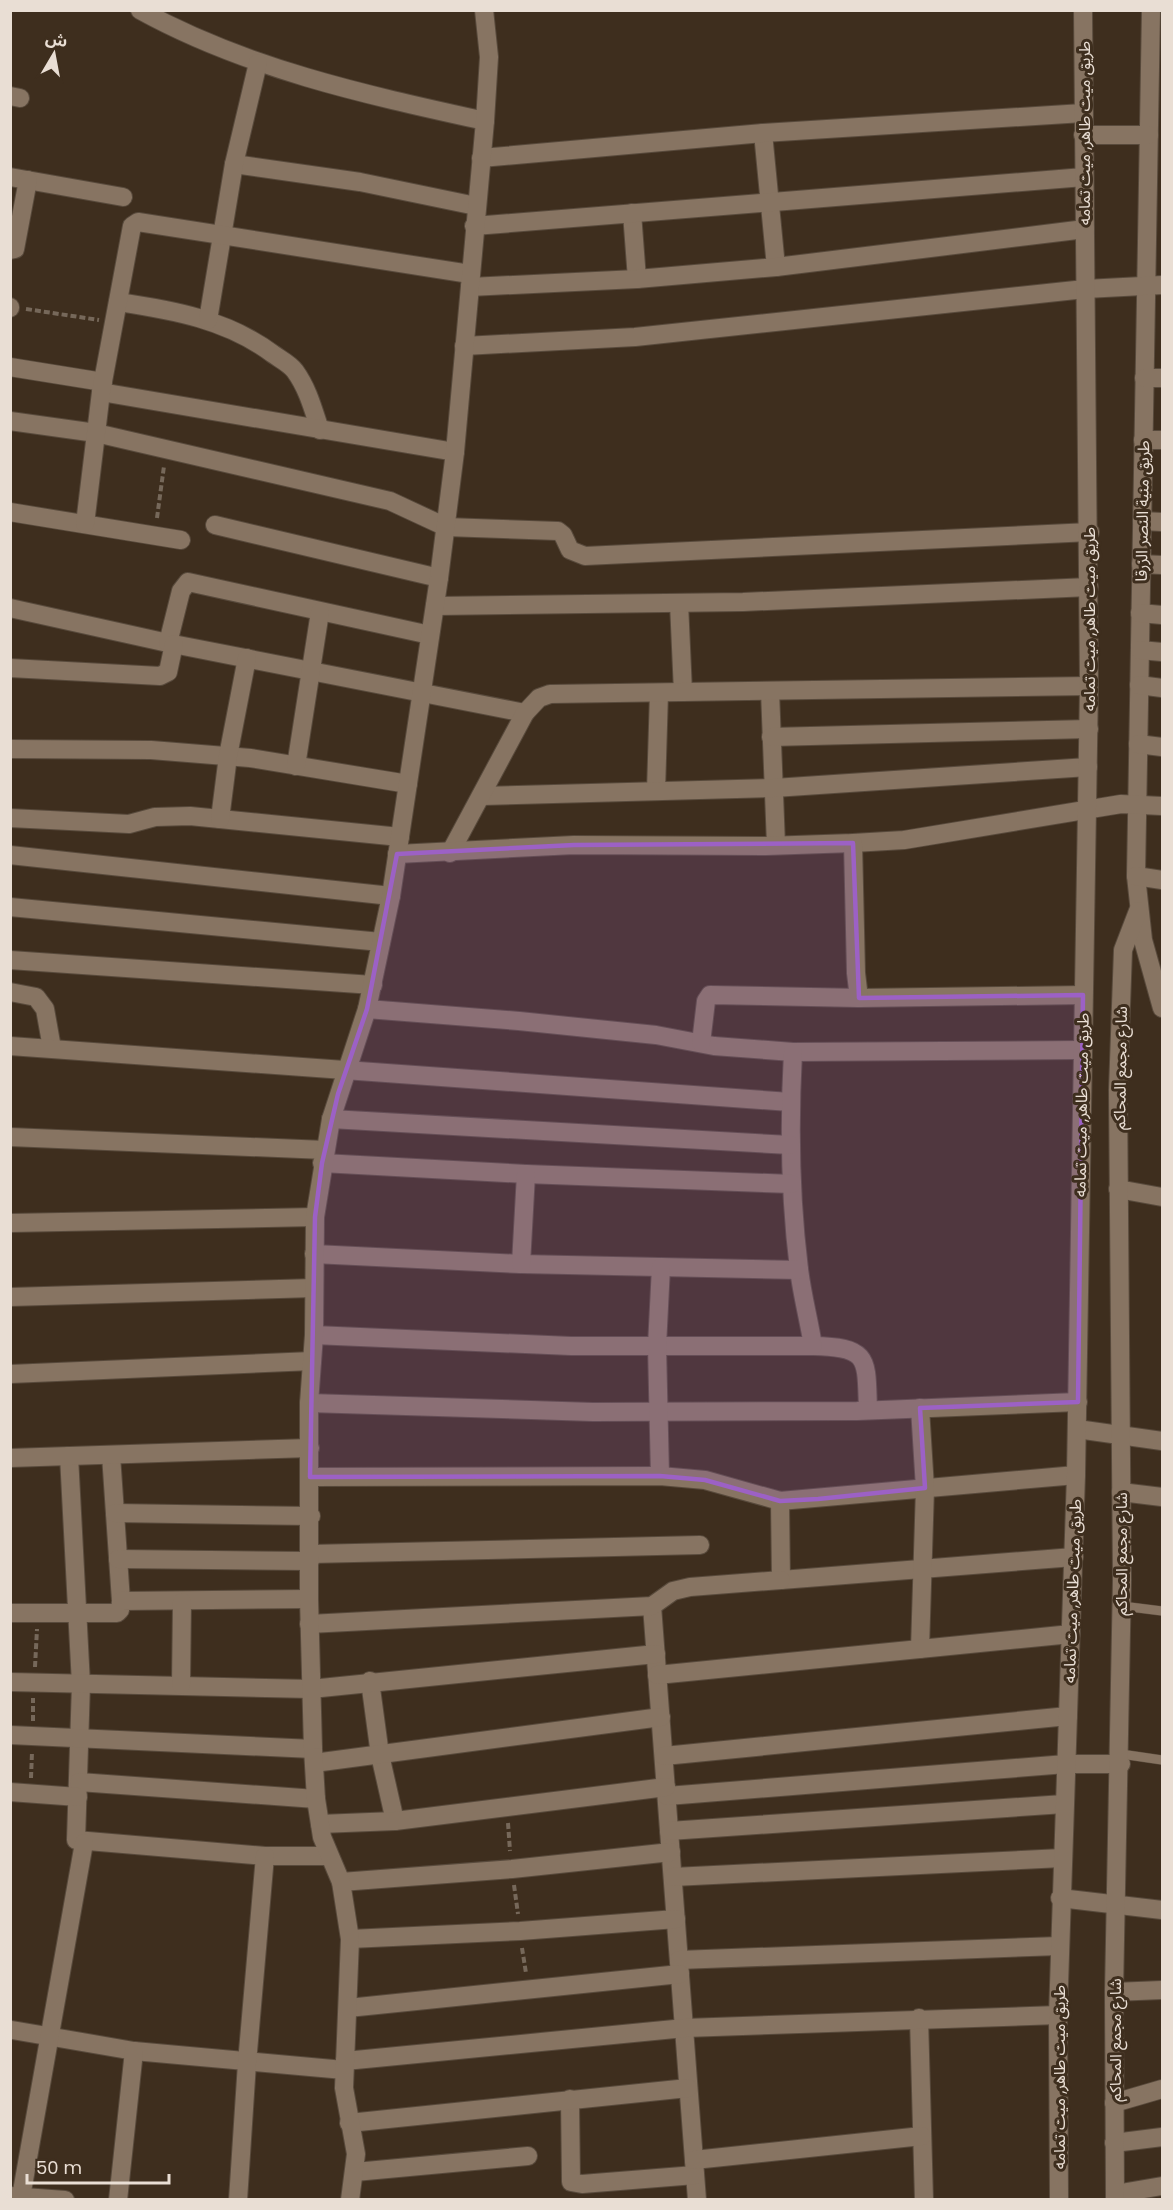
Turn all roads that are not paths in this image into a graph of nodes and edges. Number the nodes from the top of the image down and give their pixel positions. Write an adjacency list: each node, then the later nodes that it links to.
1 (140, 10): 6 (street)
2 (484, 10): 8 (street)
3 (1083, 10): 7 (street, طريق ميت طاهر, ميت تمامه)
4 (1151, 10): 5 (street, طريق منية النصر الزرقا)
5 (1156, 51): 11 (street, طريق منية النصر الزرقا)
6 (258, 63): 8 (street); 13 (street)
7 (1083, 113): 9 (street); 10 (street, طريق ميت طاهر, ميت تمامه)
8 (486, 121): 12 (street)
9 (763, 133): 12 (street); 18 (street)
10 (1089, 135): 11 (street); 14 (street, طريق ميت طاهر, ميت تمامه)
11 (1150, 138): 16 (street, طريق منية النصر الزرقا)
12 (481, 158): 19 (street)
13 (234, 164): 19 (street); 23 (street)
14 (1084, 177): 18 (street); 22 (street, طريق ميت طاهر, ميت تمامه)
15 (19, 179): 17 (street); 25 (street)
16 (1155, 196): 24 (street, طريق منية النصر الزرقا)
17 (123, 197)
18 (770, 202): 20 (street); 26 (street)
19 (476, 206): 21 (street)
20 (632, 213): 21 (street); 27 (street)
21 (474, 226): 28 (street)
22 (1085, 229): 26 (street); 30 (street, طريق ميت طاهر, ميت تمامه)
23 (222, 236): 28 (street); 31 (street); 32 (street)
24 (1155, 243): 29 (street, طريق منية النصر الزرقا)
25 (10, 250)
26 (776, 267): 27 (street)
27 (637, 279): 28 (street)
28 (470, 280): 34 (street)
29 (1147, 285): 30 (street); 33 (street, طريق منية النصر الزرقا)
30 (1092, 288): 34 (street); 50 (street, طريق ميت طاهر, ميت تمامه)
31 (118, 302): 32 (street); 37 (street)
32 (208, 320): 39 (street)
33 (1154, 332): 36 (street, طريق منية النصر الزرقا)
34 (464, 346): 43 (street)
35 (10, 367): 37 (street)
36 (1153, 378): 41 (street, طريق منية النصر الزرقا)
37 (102, 387): 39 (street); 40 (street)
38 (10, 421): 40 (street)
39 (320, 430): 43 (street)
40 (96, 433): 47 (street); 49 (street)
41 (1143, 440): 42 (street); 45 (street, طريق منية النصر الزرقا)
42 (1162, 440)
43 (455, 452): 49 (street)
44 (10, 512): 47 (street)
45 (1142, 521): 46 (street); 52 (street, طريق منية النصر الزرقا)
46 (1162, 522)
47 (85, 524): 51 (street)
48 (215, 525): 54 (street)
49 (446, 527): 50 (street); 54 (street)
50 (1090, 532): 55 (street, طريق ميت طاهر, ميت تمامه)
51 (181, 540)
52 (1141, 564): 53 (street); 60 (street, طريق منية النصر الزرقا)
53 (1162, 565)
54 (439, 578): 57 (street)
55 (1089, 587): 56 (street); 69 (street, طريق ميت طاهر, ميت تمامه)
56 (679, 603): 57 (street); 73 (street)
57 (435, 606): 62 (street)
58 (10, 608): 63 (street)
59 (320, 612): 62 (street); 63 (street); 68 (street)
60 (1140, 613): 61 (street); 64 (street, طريق منية النصر الزرقا)
61 (1162, 615)
62 (430, 635): 74 (street)
63 (171, 644): 66 (street); 67 (street)
64 (1140, 650): 65 (street); 70 (street, طريق منية النصر الزرقا)
65 (1162, 652)
66 (247, 658): 68 (street); 82 (street)
67 (10, 668)
68 (312, 671): 74 (street); 83 (street)
69 (1089, 686): 72 (street); 77 (street, طريق ميت طاهر, ميت تمامه)
70 (1139, 686): 71 (street); 79 (street, طريق منية النصر الزرقا)
71 (1162, 688)
72 (770, 691): 73 (street); 78 (street)
73 (683, 692): 75 (street)
74 (422, 693): 76 (street); 85 (street)
75 (659, 693): 76 (street); 87 (street)
76 (525, 713): 88 (street)
77 (1089, 729): 78 (street); 84 (street, طريق ميت طاهر, ميت تمامه)
78 (771, 737): 86 (street)
79 (1138, 744): 80 (street); 89 (street, طريق منية النصر الزرقا)
80 (1162, 747)
81 (10, 749): 82 (street)
82 (228, 756): 83 (street); 93 (street)
83 (296, 766): 85 (street)
84 (1088, 767): 86 (street); 91 (street, طريق ميت طاهر, ميت تمامه)
85 (408, 784): 96 (street)
86 (774, 788): 87 (street); 95 (street)
87 (656, 791): 88 (street)
88 (482, 796): 97 (street)
89 (1137, 804): 90 (street); 91 (street); 99 (street, طريق منية النصر الزرقا)
90 (1162, 806)
91 (1087, 810): 94 (street); 109 (street, طريق ميت طاهر, ميت تمامه)
92 (10, 818): 93 (street)
93 (220, 819): 96 (street)
94 (854, 843): 95 (street); 110 (street)
95 (776, 845): 97 (street)
96 (398, 846): 97 (street); 101 (street)
97 (450, 853)
98 (10, 855): 101 (street)
99 (1136, 876): 100 (street); 103 (street, طريق منية النصر الزرقا)
100 (1162, 880)
101 (391, 896): 104 (street)
102 (10, 908): 104 (street)
103 (1138, 911): 106 (street, طريق منية النصر الزرقا); 126 (street, شارع مجمع المحاكم)
104 (381, 942): 107 (street)
105 (10, 960): 107 (street)
106 (1157, 970): 111 (street, طريق منية النصر الزرقا)
107 (373, 985): 112 (street)
108 (10, 992): 115 (street)
109 (1083, 995): 110 (street); 116 (street, طريق ميت طاهر, ميت تمامه)
110 (859, 998): 113 (street)
111 (1162, 1008)
112 (367, 1009): 113 (street); 118 (street)
113 (701, 1043): 117 (street)
114 (10, 1046): 115 (street)
115 (52, 1048): 118 (street)
116 (1082, 1050): 117 (street); 141 (street, طريق ميت طاهر, ميت تمامه)
117 (793, 1052): 119 (street)
118 (344, 1072): 119 (street); 120 (street)
119 (790, 1102): 122 (street)
120 (331, 1119): 122 (street); 123 (street)
121 (10, 1137): 123 (street)
122 (790, 1144): 125 (street)
123 (323, 1156): 124 (street); 128 (street)
124 (526, 1174): 125 (street); 131 (street)
125 (792, 1184): 133 (street)
126 (1118, 1189): 127 (street); 147 (street, شارع مجمع المحاكم)
127 (1162, 1197)
128 (315, 1217): 129 (street); 130 (street)
129 (10, 1223)
130 (314, 1254): 131 (street); 134 (street)
131 (521, 1264): 132 (street)
132 (661, 1267): 133 (street); 137 (street)
133 (799, 1270): 138 (street)
134 (314, 1287): 135 (street); 136 (street)
135 (10, 1297)
136 (314, 1335): 137 (street); 139 (street)
137 (657, 1346): 138 (street); 145 (street)
138 (813, 1346): 144 (street)
139 (312, 1361): 140 (street); 142 (street)
140 (10, 1374)
141 (1077, 1402): 143 (street); 146 (street, طريق ميت طاهر, ميت تمامه)
142 (309, 1403): 145 (street); 149 (street)
143 (920, 1408): 144 (street); 156 (street)
144 (868, 1410): 145 (street)
145 (657, 1412): 153 (street)
146 (1077, 1429): 147 (street); 154 (street, طريق ميت طاهر, ميت تمامه)
147 (1120, 1435): 148 (street); 157 (street, شارع مجمع المحاكم)
148 (1162, 1441)
149 (310, 1448): 150 (street); 155 (street)
150 (111, 1455): 151 (street); 160 (street)
151 (69, 1456): 152 (street); 175 (street)
152 (10, 1458)
153 (660, 1476): 155 (street); 159 (street)
154 (1076, 1476): 156 (street); 163 (street, طريق ميت طاهر, ميت تمامه)
155 (310, 1478): 161 (street)
156 (925, 1488): 159 (street); 166 (street)
157 (1121, 1492): 158 (street); 172 (street, شارع مجمع المحاكم)
158 (1162, 1497)
159 (780, 1501): 167 (street)
160 (115, 1513): 161 (street); 165 (street)
161 (310, 1516): 164 (street)
162 (700, 1545): 164 (street)
163 (1074, 1557): 166 (street); 177 (street, طريق ميت طاهر, ميت تمامه)
164 (310, 1558): 165 (street); 168 (street)
165 (118, 1559): 169 (street)
166 (921, 1568): 167 (street); 178 (street)
167 (781, 1580): 171 (street)
168 (309, 1599): 170 (street); 176 (street)
169 (121, 1601): 170 (street); 175 (street)
170 (182, 1602): 184 (street)
171 (652, 1606): 176 (street); 179 (street)
172 (1122, 1606): 173 (lane); 193 (street, شارع مجمع المحاكم)
173 (1162, 1611)
174 (10, 1613): 175 (street)
175 (78, 1614): 183 (street)
176 (309, 1624): 185 (street)
177 (1071, 1634): 178 (street); 186 (street, طريق ميت طاهر, ميت تمامه)
178 (920, 1649): 180 (street)
179 (656, 1654): 180 (street); 181 (street)
180 (657, 1675): 187 (street)
181 (370, 1681): 185 (street); 190 (street)
182 (10, 1682): 183 (street)
183 (81, 1684): 184 (street); 189 (street)
184 (181, 1685): 185 (street)
185 (311, 1689): 191 (street)
186 (1068, 1716): 192 (street); 195 (street, طريق ميت طاهر, ميت تمامه)
187 (661, 1717): 190 (street); 192 (street)
188 (10, 1735): 189 (street)
189 (81, 1737): 191 (street); 196 (street)
190 (380, 1755): 191 (street); 201 (street)
191 (313, 1756): 199 (street)
192 (663, 1756): 198 (street)
193 (1121, 1759): 194 (lane); 195 (street); 212 (street, شارع مجمع المحاكم)
194 (1162, 1760)
195 (1066, 1764): 198 (street); 200 (street, طريق ميت طاهر, ميت تمامه)
196 (78, 1790): 197 (street); 199 (street); 204 (street)
197 (10, 1792)
198 (666, 1792): 201 (street); 203 (street)
199 (316, 1799): 202 (street)
200 (1064, 1804): 203 (street); 208 (street, طريق ميت طاهر, ميت تمامه)
201 (395, 1821): 202 (street)
202 (320, 1824): 207 (street)
203 (669, 1832): 205 (street)
204 (84, 1842): 206 (street); 225 (street)
205 (671, 1852): 209 (street); 210 (street)
206 (265, 1856): 207 (street); 227 (street)
207 (329, 1857): 210 (street)
208 (1062, 1858): 209 (street); 211 (street, طريق ميت طاهر, ميت تمامه)
209 (673, 1877): 214 (street)
210 (341, 1882): 215 (street)
211 (1060, 1898): 212 (street); 216 (street, طريق ميت طاهر, ميت تمامه)
212 (1116, 1904): 213 (street); 219 (street, شارع مجمع المحاكم)
213 (1162, 1910)
214 (676, 1919): 215 (street); 217 (street)
215 (350, 1939): 220 (street)
216 (1059, 1946): 217 (street); 221 (street, طريق ميت طاهر, ميت تمامه)
217 (679, 1967): 220 (street); 223 (street)
218 (1162, 1990): 219 (street)
219 (1114, 1992): 232 (street, شارع مجمع المحاكم)
220 (348, 2008): 228 (street)
221 (1058, 2015): 222 (street); 249 (street, طريق ميت طاهر, ميت تمامه)
222 (919, 2018): 223 (street); 234 (street)
223 (685, 2028): 228 (street); 229 (street)
224 (12, 2030): 225 (street)
225 (49, 2036): 226 (street); 241 (street)
226 (134, 2051): 227 (street); 244 (street)
227 (247, 2063): 228 (street); 245 (street)
228 (345, 2066): 233 (street)
229 (688, 2088): 231 (street); 238 (street)
230 (1162, 2089): 232 (street)
231 (570, 2099): 233 (street); 238 (street)
232 (1114, 2103): 236 (street, شارع مجمع المحاكم)
233 (349, 2123): 239 (street)
234 (922, 2136): 238 (street); 248 (street)
235 (1162, 2137): 236 (street)
236 (1114, 2143): 242 (street, شارع مجمع المحاكم)
237 (528, 2156): 239 (street)
238 (694, 2168): 247 (street)
239 (355, 2172): 246 (street)
240 (1162, 2186): 242 (street)
241 (16, 2197): 243 (street)
242 (1114, 2197)
243 (64, 2199)
244 (118, 2199)
245 (238, 2199)
246 (350, 2199)
247 (697, 2199)
248 (924, 2199)
249 (1059, 2199)

